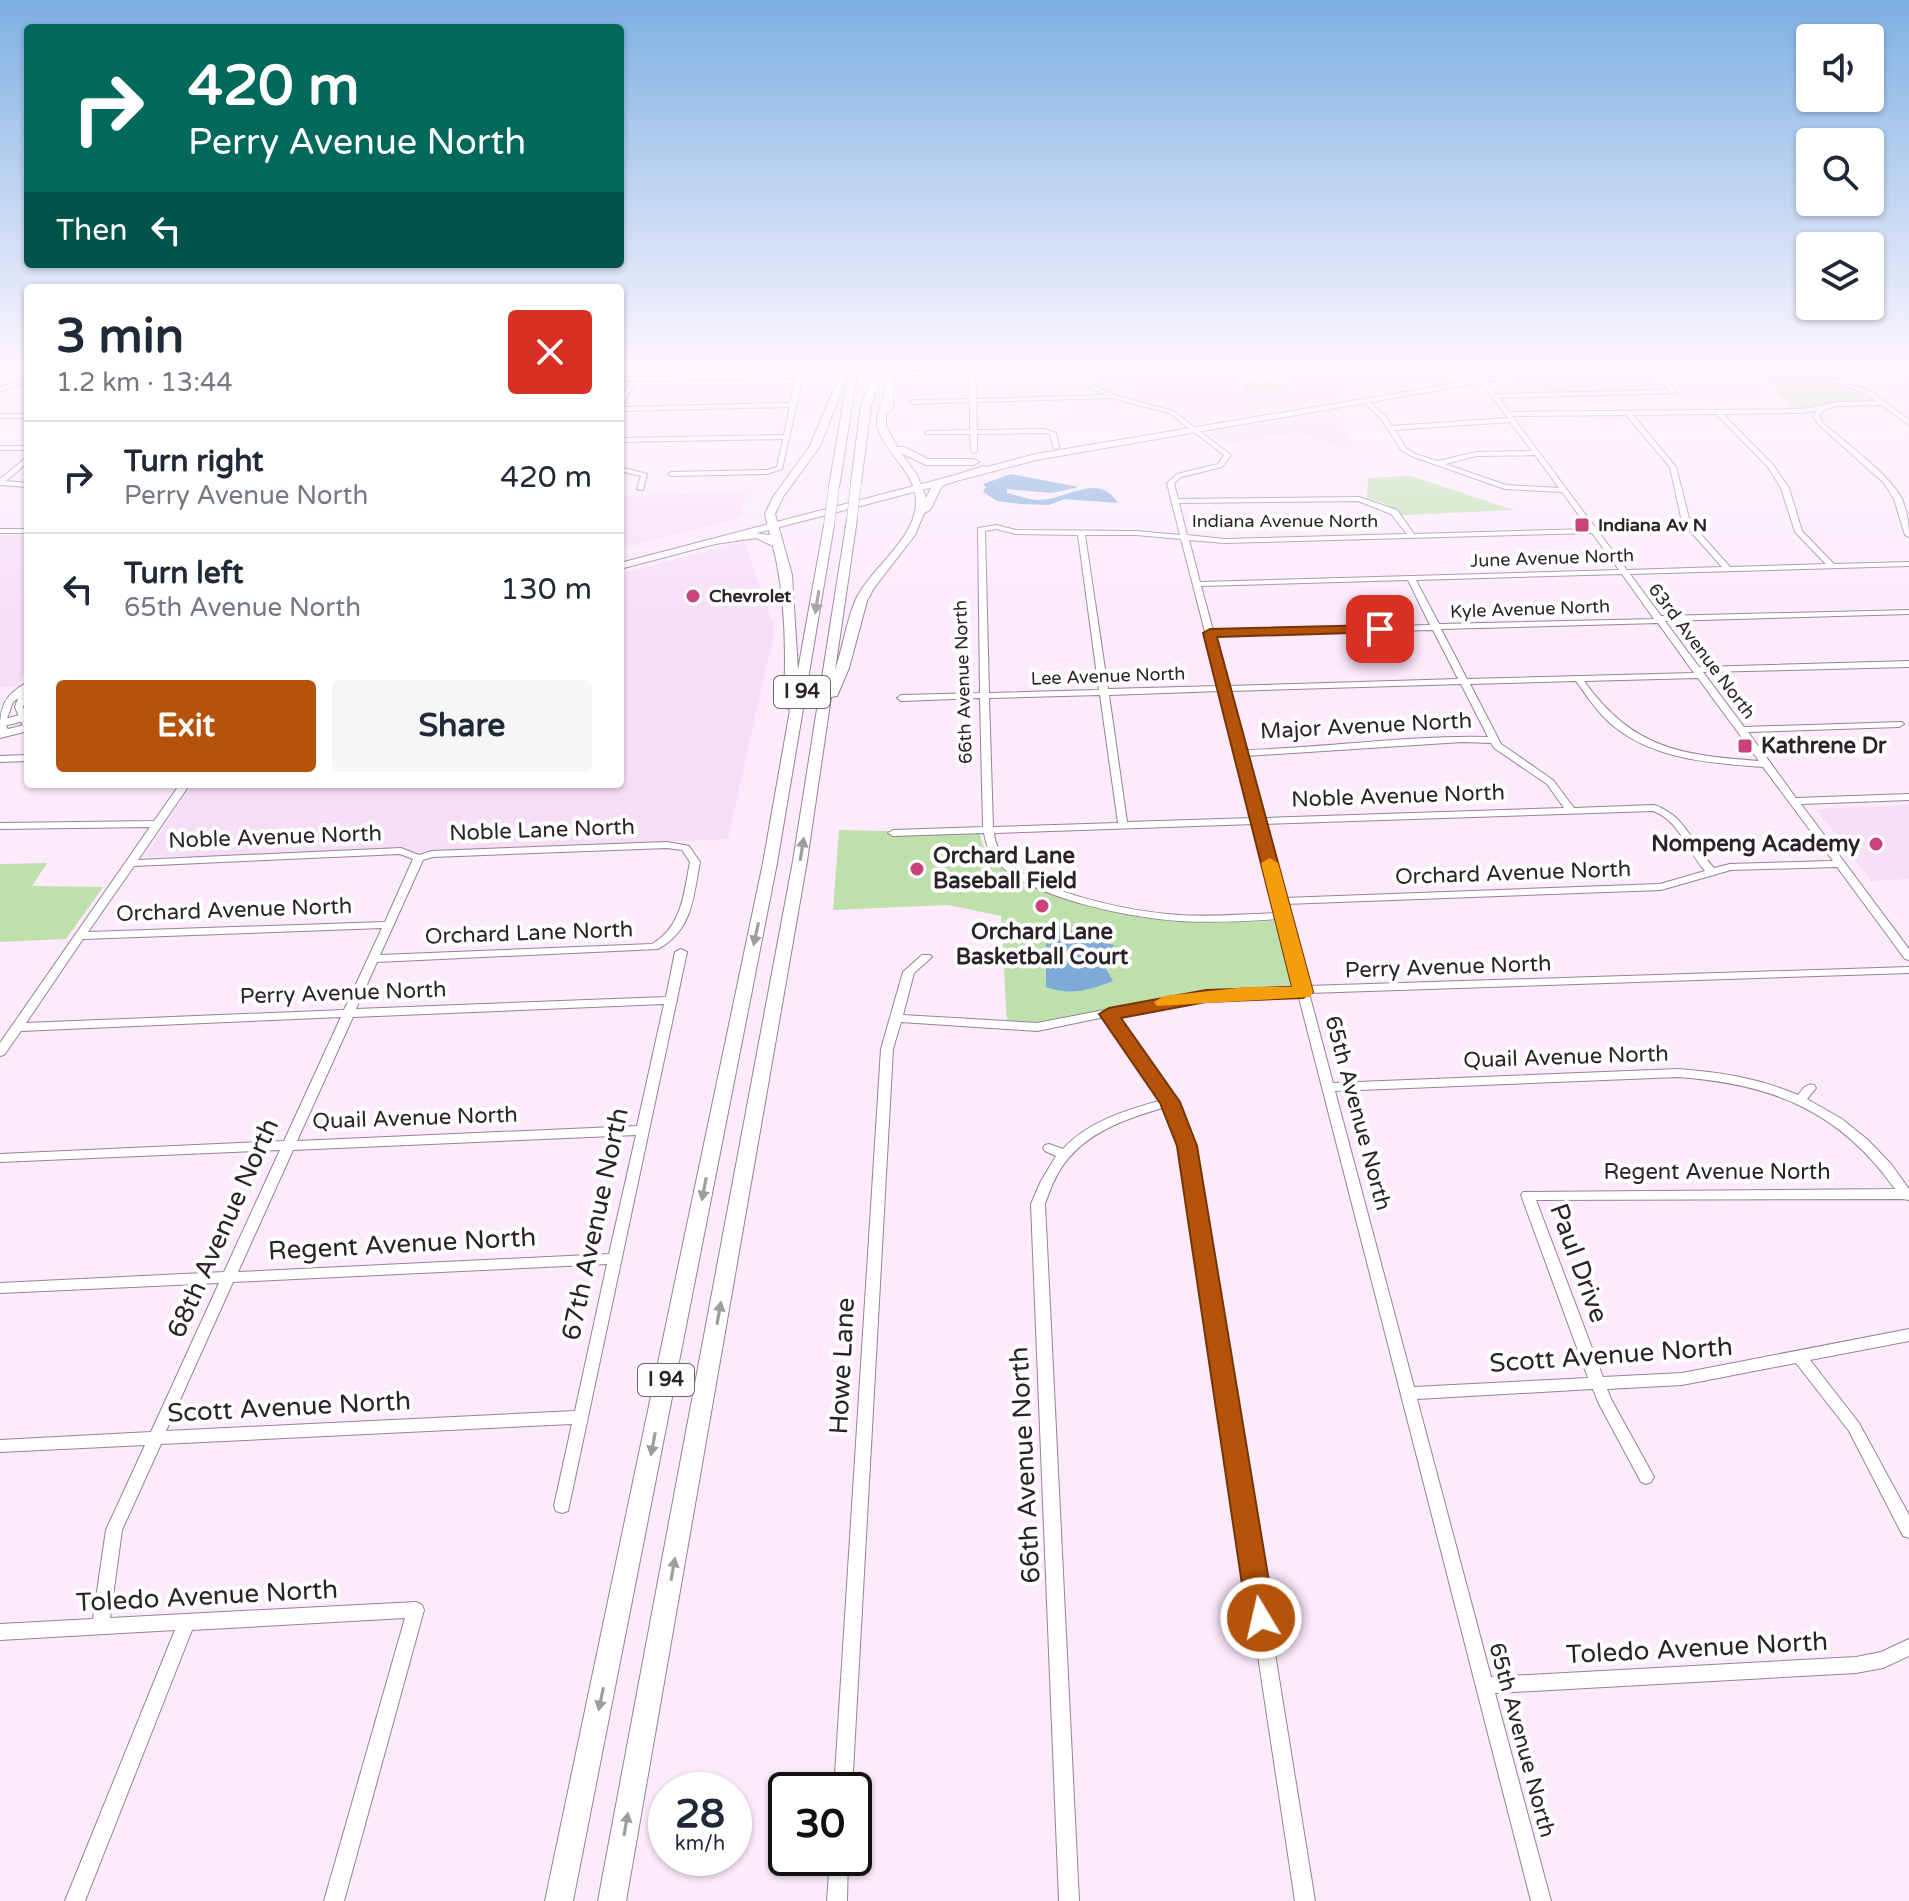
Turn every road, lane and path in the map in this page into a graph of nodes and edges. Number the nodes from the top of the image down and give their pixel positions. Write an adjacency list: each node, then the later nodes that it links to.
1 (783, 452): 21 (street)
2 (811, 452): 28 (highway)
3 (840, 452): 84 (highway, I 94, one-way to 84, bridge)
4 (860, 452): 62 (highway, I 94, bridge)
5 (896, 452): 22 (highway)
6 (902, 452): 22 (highway)
7 (907, 452): 17 (highway)
8 (976, 452): 17 (street)
9 (1029, 452): 17 (main road)
10 (1035, 452): 17 (main road)
11 (1225, 452): 27 (street)
12 (1409, 452): 19 (street)
13 (1660, 452): 44 (street)
14 (1757, 452): 43 (street)
15 (1851, 452): 34 (street)
16 (1536, 453): 19 (street); 26 (street, 63rd Avenue North)
17 (977, 461): 22 (main road); 38 (highway)
18 (24, 462): 23 (street)
19 (1435, 464): 26 (street)
20 (624, 470): 25 (street)
21 (671, 474)
22 (915, 478): 28 (main road); 38 (highway)
23 (0, 483): 24 (street)
24 (24, 485)
25 (641, 489)
26 (1563, 490): 31 (street, 63rd Avenue North)
27 (1175, 501): 35 (street); 36 (street, 65th Avenue North)
28 (771, 521): 37 (main road); 39 (highway); 40 (main road)
29 (0, 531): 30 (street)
30 (24, 531)
31 (1593, 531): 35 (street, Indiana Avenue North); 45 (street, 63rd Avenue North)
32 (1081, 532): 33 (street, Indiana Avenue North); 36 (street, Indiana Avenue North); 58 (street)
33 (979, 533): 60 (street, 66th Avenue North)
34 (1909, 535)
35 (1412, 536): 36 (street, Indiana Avenue North)
36 (1184, 538): 47 (street, 65th Avenue North)
37 (715, 541): 39 (highway); 42 (main road)
38 (901, 544): 62 (highway)
39 (779, 545): 84 (highway)
40 (624, 556)
41 (1909, 564): 43 (street, June Avenue North)
42 (624, 565)
43 (1833, 567): 44 (street, June Avenue North)
44 (1728, 569): 45 (street, June Avenue North)
45 (1624, 572): 46 (street, June Avenue North); 49 (street, 63rd Avenue North)
46 (1411, 579): 47 (street, June Avenue North); 50 (street)
47 (1196, 584): 51 (street, 65th Avenue North)
48 (1909, 612): 49 (street, Kyle Avenue North)
49 (1659, 620): 50 (street, Kyle Avenue North); 53 (street, 63rd Avenue North)
50 (1436, 628): 51 (street, Kyle Avenue North); 55 (street)
51 (1210, 633): 57 (street, 65th Avenue North)
52 (1909, 664): 53 (street, Lee Avenue North)
53 (1698, 673): 54 (street, Lee Avenue North); 67 (street, 63rd Avenue North)
54 (1578, 678): 55 (street, Lee Avenue North); 72 (street)
55 (1463, 682): 57 (street, Lee Avenue North); 68 (street)
56 (24, 688): 66 (street)
57 (1224, 688): 58 (street, Lee Avenue North); 69 (street, 65th Avenue North)
58 (1104, 692): 60 (street, Lee Avenue North); 80 (street)
59 (24, 694): 63 (street)
60 (984, 696): 61 (street, Lee Avenue North); 81 (street, 66th Avenue North)
61 (901, 698)
62 (824, 709): 134 (highway, I 94, one-way to 62)
63 (24, 716)
64 (24, 723): 66 (main road)
65 (1899, 724): 67 (street)
66 (1, 729)
67 (1741, 730): 72 (street, 63rd Avenue North)
68 (1493, 740): 69 (street, Major Avenue North); 76 (street)
69 (1241, 753): 77 (street, 65th Avenue North)
70 (24, 758): 71 (street)
71 (0, 759)
72 (1767, 764): 75 (street, 63rd Avenue North)
73 (182, 788): 78 (street)
74 (1909, 797): 75 (street)
75 (1795, 801): 86 (street, 63rd Avenue North)
76 (1571, 810): 77 (street, Noble Avenue North); 87 (street, Noble Avenue North)
77 (1259, 821): 80 (street, Noble Avenue North); 88 (street, 65th Avenue North)
78 (157, 824): 79 (street); 85 (street)
79 (0, 826)
80 (1123, 826): 81 (street, Noble Avenue North)
81 (989, 830): 82 (street, Noble Avenue North); 88 (street, Orchard Avenue North)
82 (893, 833)
83 (419, 858): 85 (street, Noble Avenue North); 89 (street, 68th Avenue North); 90 (street, Noble Lane North)
84 (771, 858): 133 (highway, I 94, one-way to 133)
85 (131, 863): 91 (street)
86 (1840, 864): 87 (street, Orchard Avenue North); 94 (street, 63rd Avenue North)
87 (1712, 872): 88 (street, Orchard Avenue North)
88 (1282, 908): 97 (street, 65th Avenue North)
89 (389, 925): 91 (street, Orchard Avenue North); 95 (street, 68th Avenue North)
90 (679, 929): 95 (street, Orchard Lane North)
91 (81, 936): 102 (street)
92 (681, 952): 98 (street, 67th Avenue North)
93 (926, 957): 101 (street, Howe Lane)
94 (1909, 957)
95 (373, 959): 99 (street, 68th Avenue North)
96 (1909, 970): 97 (street, Perry Avenue North)
97 (1303, 992): 100 (street, Perry Avenue North); 104 (street, 65th Avenue North)
98 (671, 1000): 99 (street, Perry Avenue North); 106 (street, 67th Avenue North)
99 (349, 1013): 102 (street, Perry Avenue North); 107 (street, 68th Avenue North)
100 (1109, 1014): 101 (street, Perry Avenue North); 105 (street)
101 (896, 1018): 129 (street, Howe Lane)
102 (18, 1027): 103 (street)
103 (0, 1052)
104 (1328, 1087): 110 (street, Quail Avenue North); 117 (street, 65th Avenue North)
105 (1170, 1102): 136 (street, 66th Avenue North); 137 (street)
106 (641, 1130): 107 (street, Quail Avenue North); 111 (street, 67th Avenue North)
107 (290, 1143): 108 (street, Quail Avenue North); 112 (street, 68th Avenue North)
108 (0, 1158)
109 (1528, 1195): 110 (street, Regent Avenue North); 116 (street, Paul Drive)
110 (1907, 1196)
111 (615, 1259): 112 (street, Regent Avenue North); 118 (street, 67th Avenue North)
112 (229, 1276): 113 (street, Regent Avenue North); 119 (street, 68th Avenue North)
113 (0, 1288)
114 (1909, 1335): 115 (street, Scott Avenue North)
115 (1800, 1357): 116 (street, Scott Avenue North); 123 (street)
116 (1598, 1384): 117 (street, Scott Avenue North); 121 (street, Paul Drive)
117 (1408, 1393): 128 (street, 65th Avenue North)
118 (581, 1417): 119 (street, Scott Avenue North); 122 (street, 67th Avenue North)
119 (156, 1437): 120 (street, Scott Avenue North); 125 (street, 68th Avenue North)
120 (0, 1446)
121 (1646, 1477)
122 (562, 1506)
123 (1909, 1531)
124 (186, 1623): 125 (street, Toledo Avenue North); 131 (street); 132 (street, Toledo Avenue North)
125 (100, 1627): 126 (street, Toledo Avenue North)
126 (0, 1632)
127 (1909, 1647): 128 (street, Toledo Avenue North)
128 (1485, 1685): 138 (street, 65th Avenue North)
129 (844, 1772)
130 (838, 1876): 135 (street)
131 (75, 1901)
132 (334, 1901)
133 (559, 1901)
134 (612, 1901)
135 (837, 1901)
136 (1069, 1901)
137 (1305, 1901)
138 (1541, 1901)

